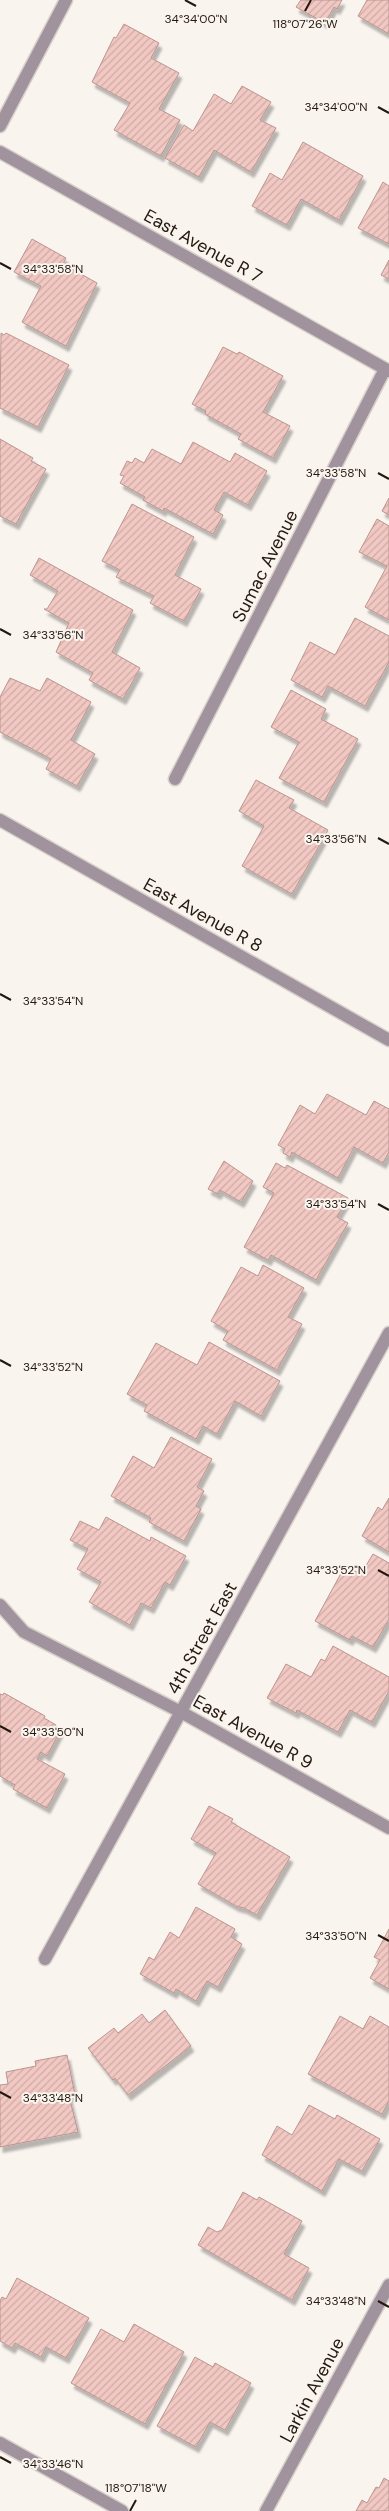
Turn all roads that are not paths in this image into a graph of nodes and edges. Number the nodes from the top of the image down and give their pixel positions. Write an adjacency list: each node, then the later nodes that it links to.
1 (66, 0): 2 (street)
2 (0, 126)
3 (0, 152): 4 (street, East Avenue R 7)
4 (387, 370): 5 (street, Sumac Avenue)
5 (175, 779)
6 (0, 820): 7 (street, East Avenue R 8)
7 (389, 1040)
8 (389, 1333): 10 (street, 4th Street East)
9 (0, 1605): 10 (street, East Avenue R 9)
10 (181, 1712): 11 (street, East Avenue R 9); 12 (street, 4th Street East)
11 (389, 1828)
12 (45, 1959)
13 (389, 2285): 16 (street, Larkin Avenue)
14 (0, 2444): 15 (street)
15 (122, 2511)
16 (266, 2511)

